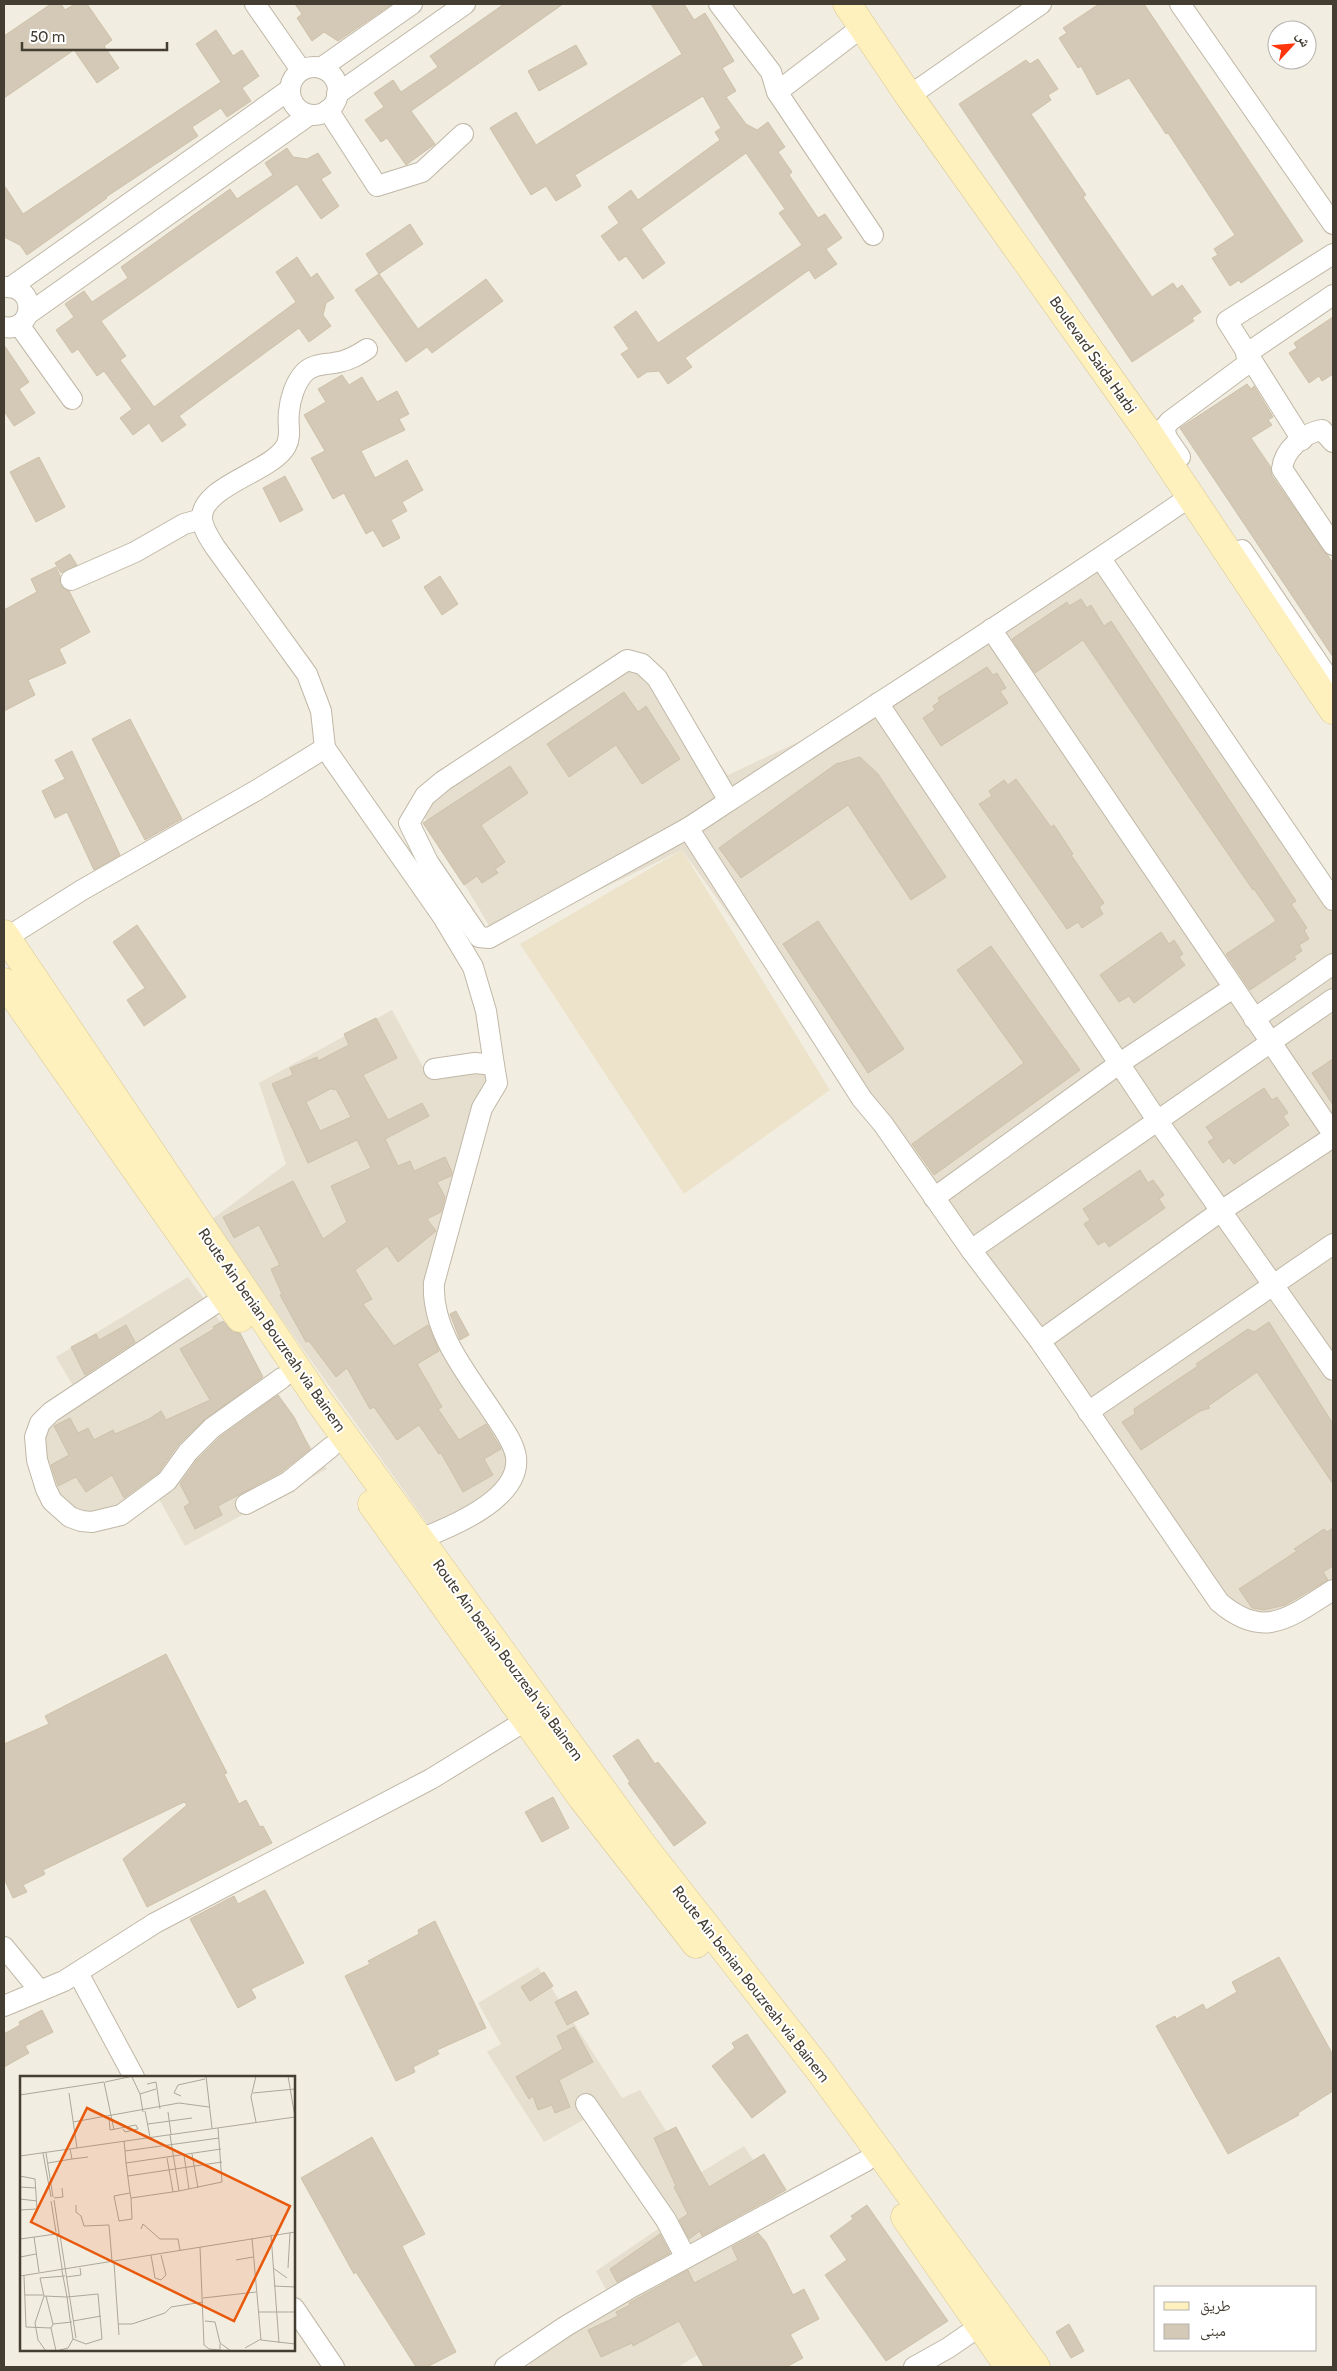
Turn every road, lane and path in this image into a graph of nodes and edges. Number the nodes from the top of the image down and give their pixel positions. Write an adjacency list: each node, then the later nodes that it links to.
1 (255, 4): 9 (street)
2 (412, 4): 9 (street)
3 (465, 4): 13 (street)
4 (719, 4): 11 (street)
5 (847, 4): 8 (main road, Boulevard Saida Harbi)
6 (1041, 4): 12 (street)
7 (1180, 4): 15 (street)
8 (862, 27): 11 (street); 12 (main road, Boulevard Saida Harbi)
9 (311, 69): 10 (street); 13 (street)
10 (289, 90): 13 (street); 18 (street)
11 (777, 92): 16 (street)
12 (909, 96): 26 (main road, Boulevard Saida Harbi)
13 (325, 106): 14 (street); 20 (street)
14 (463, 134)
15 (1333, 224)
16 (873, 235)
17 (1333, 254): 22 (street)
18 (7, 287): 20 (street)
19 (1333, 295): 22 (street)
20 (13, 325): 23 (street)
21 (367, 349): 27 (street)
22 (1249, 358): 24 (street); 32 (street)
23 (72, 399)
24 (1302, 440): 25 (street); 28 (street)
25 (1333, 442)
26 (1192, 496): 29 (street); 34 (main road, Boulevard Saida Harbi)
27 (202, 519): 30 (street); 35 (street)
28 (1333, 545)
29 (1100, 559): 31 (street); 38 (street)
30 (71, 580)
31 (991, 628): 33 (street); 44 (street)
32 (1333, 684)
33 (878, 703): 36 (street); 48 (street)
34 (1333, 710)
35 (325, 748): 39 (street); 42 (street)
36 (729, 801): 37 (street); 40 (street)
37 (688, 828): 40 (street); 53 (street)
38 (1333, 900)
39 (5, 936): 58 (main road, Route Ain benian Bouzreah via Bainem)
40 (479, 937): 42 (street)
41 (1333, 964): 46 (street)
42 (473, 967): 49 (street)
43 (4, 982): 58 (main road, Route Ain benian Bouzreah via Bainem)
44 (1233, 988): 46 (street); 48 (street)
45 (1333, 1000): 47 (street)
46 (1254, 1019): 47 (street)
47 (1271, 1043): 51 (street); 52 (street)
48 (1120, 1063): 51 (street); 53 (street)
49 (494, 1065): 50 (street); 65 (street)
50 (434, 1069)
51 (1156, 1120): 54 (street); 56 (street)
52 (1333, 1135): 54 (street)
53 (934, 1198): 56 (street)
54 (1221, 1212): 57 (street); 59 (street)
55 (1333, 1244): 57 (street)
56 (971, 1250): 59 (street)
57 (1273, 1285): 60 (street); 62 (street)
58 (232, 1291): 61 (main road, Route Ain benian Bouzreah via Bainem); 61 (street); 65 (main road, Route Ain benian Bouzreah via Bainem)
59 (1040, 1341): 62 (street)
60 (1333, 1370)
61 (282, 1378): 63 (main road, Route Ain benian Bouzreah via Bainem)
62 (1088, 1412): 66 (street)
63 (331, 1447): 64 (street); 67 (main road, Route Ain benian Bouzreah via Bainem)
64 (246, 1504)
65 (420, 1539): 67 (main road, Route Ain benian Bouzreah via Bainem)
66 (1333, 1590)
67 (535, 1716): 69 (street); 74 (main road, Route Ain benian Bouzreah via Bainem); 82 (main road, Route Ain benian Bouzreah via Bainem)
68 (4, 1947): 70 (street)
69 (78, 1973): 70 (street); 72 (street)
70 (40, 1991): 71 (street)
71 (4, 2006)
72 (133, 2076)
73 (586, 2104): 75 (street)
74 (866, 2161): 75 (street); 77 (main road, Route Ain benian Bouzreah via Bainem)
75 (686, 2258): 79 (street)
76 (295, 2309): 78 (street)
77 (980, 2326): 80 (street); 81 (main road, Route Ain benian Bouzreah via Bainem)
78 (334, 2367)
79 (505, 2367)
80 (914, 2367)
81 (1009, 2367)
82 (1036, 2367)

